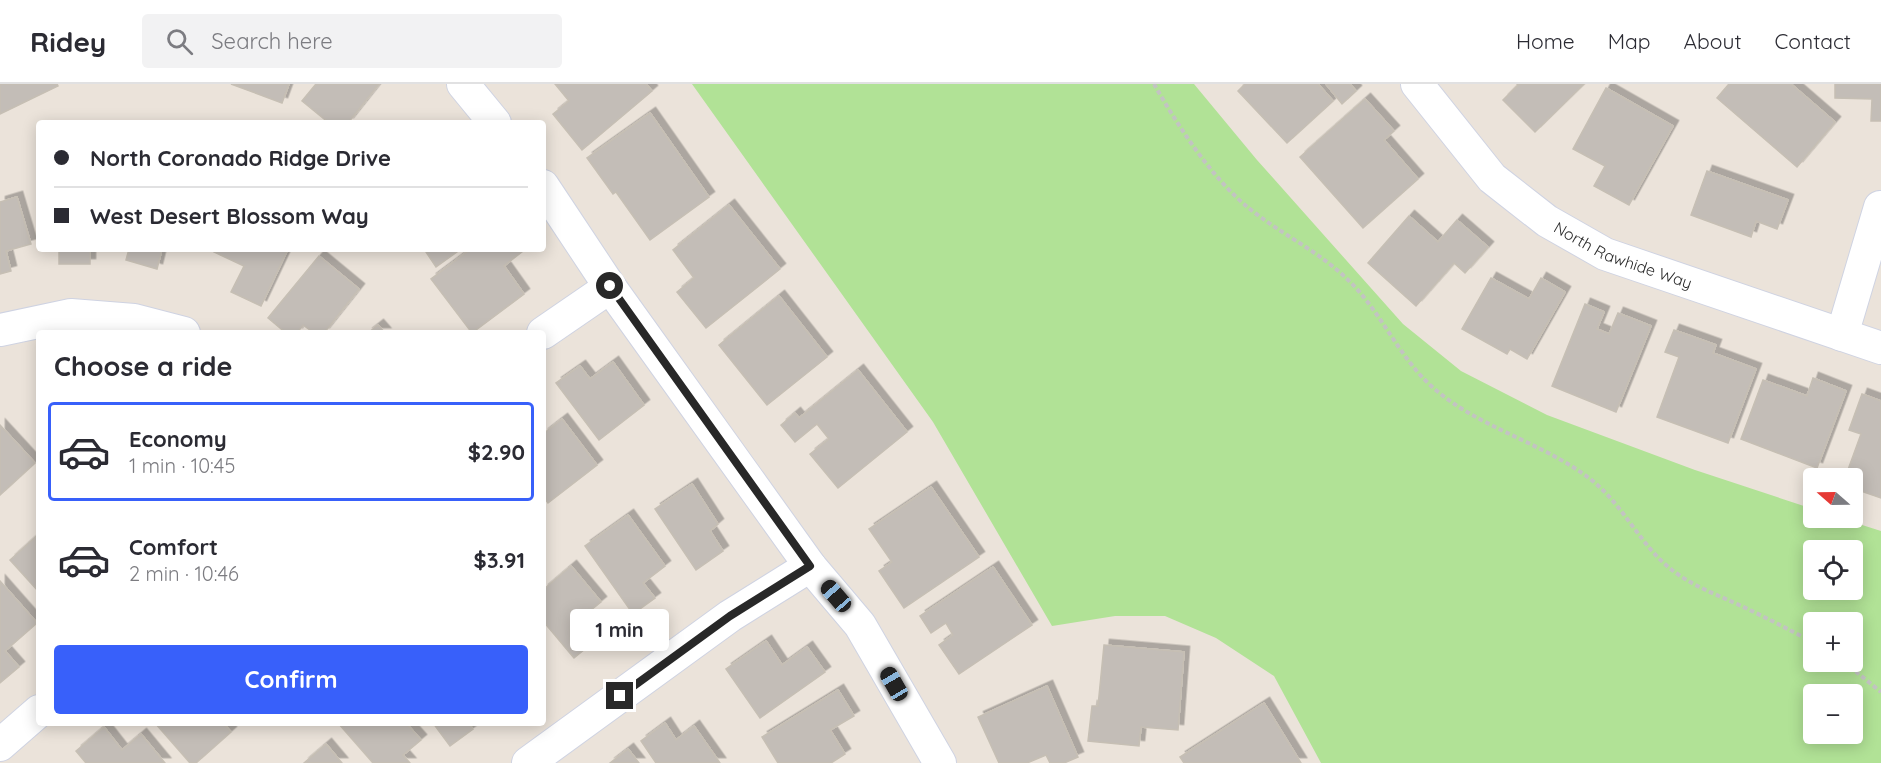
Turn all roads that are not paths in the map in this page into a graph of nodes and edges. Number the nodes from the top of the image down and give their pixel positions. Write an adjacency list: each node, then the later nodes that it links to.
1 (463, 84): 3 (street)
2 (1417, 84): 10 (street, North Rawhide Way)
3 (493, 120)
4 (546, 190): 6 (street)
5 (1880, 207): 10 (street)
6 (610, 286): 9 (street); 12 (street)
7 (0, 330): 8 (street)
8 (172, 330)
9 (546, 331)
10 (1842, 335): 11 (street, North Rawhide Way)
11 (1881, 348)
12 (810, 566): 15 (street); 16 (street)
13 (36, 714): 14 (street)
14 (0, 745)
15 (528, 763)
16 (940, 763)

